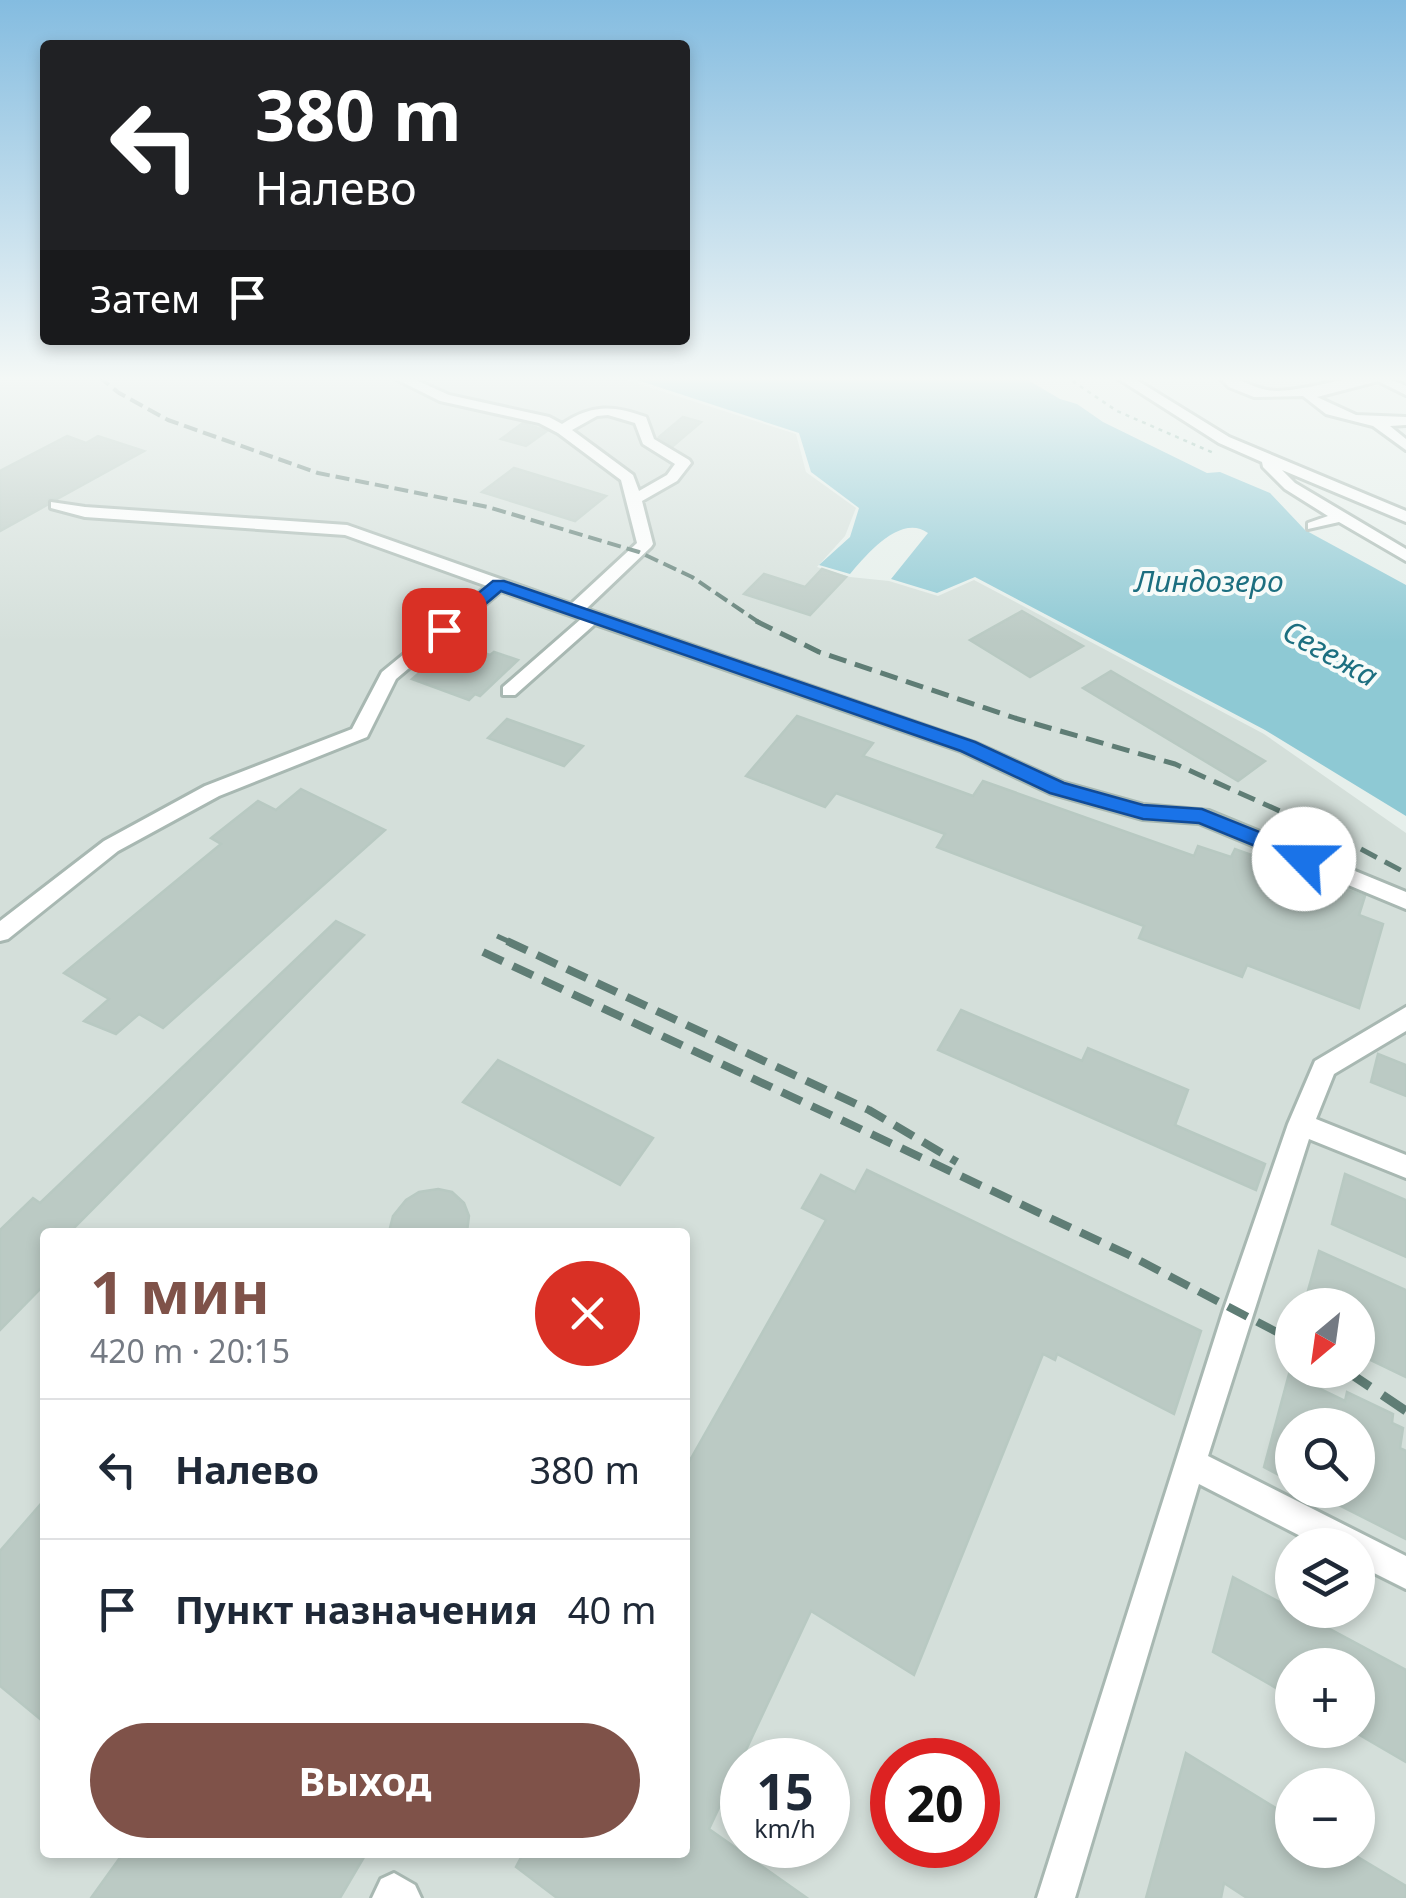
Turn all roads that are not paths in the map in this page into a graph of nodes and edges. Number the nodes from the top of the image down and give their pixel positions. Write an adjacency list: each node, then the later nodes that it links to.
1 (610, 465): 7 (street)
2 (683, 465): 7 (street)
3 (1269, 465): 5 (street)
4 (1281, 465): 6 (street)
5 (1280, 473): 6 (street); 10 (street)
6 (1303, 473): 9 (street)
7 (634, 500): 14 (street)
8 (56, 506): 13 (street)
9 (1406, 516)
10 (1339, 517): 11 (street); 12 (street)
11 (1314, 526)
12 (1406, 556)
13 (498, 584): 14 (street); 17 (street)
14 (583, 615): 15 (street); 16 (street)
15 (509, 691)
16 (1406, 901)
17 (0, 933)
18 (1406, 1016): 19 (street)
19 (1301, 1124): 20 (street); 21 (street)
20 (1406, 1167)
21 (1192, 1464): 22 (street); 27 (street)
22 (1317, 1528)
23 (1375, 1558): 24 (street)
24 (1406, 1573)
25 (391, 1898): 26 (street)
26 (402, 1898)
27 (1056, 1898)

